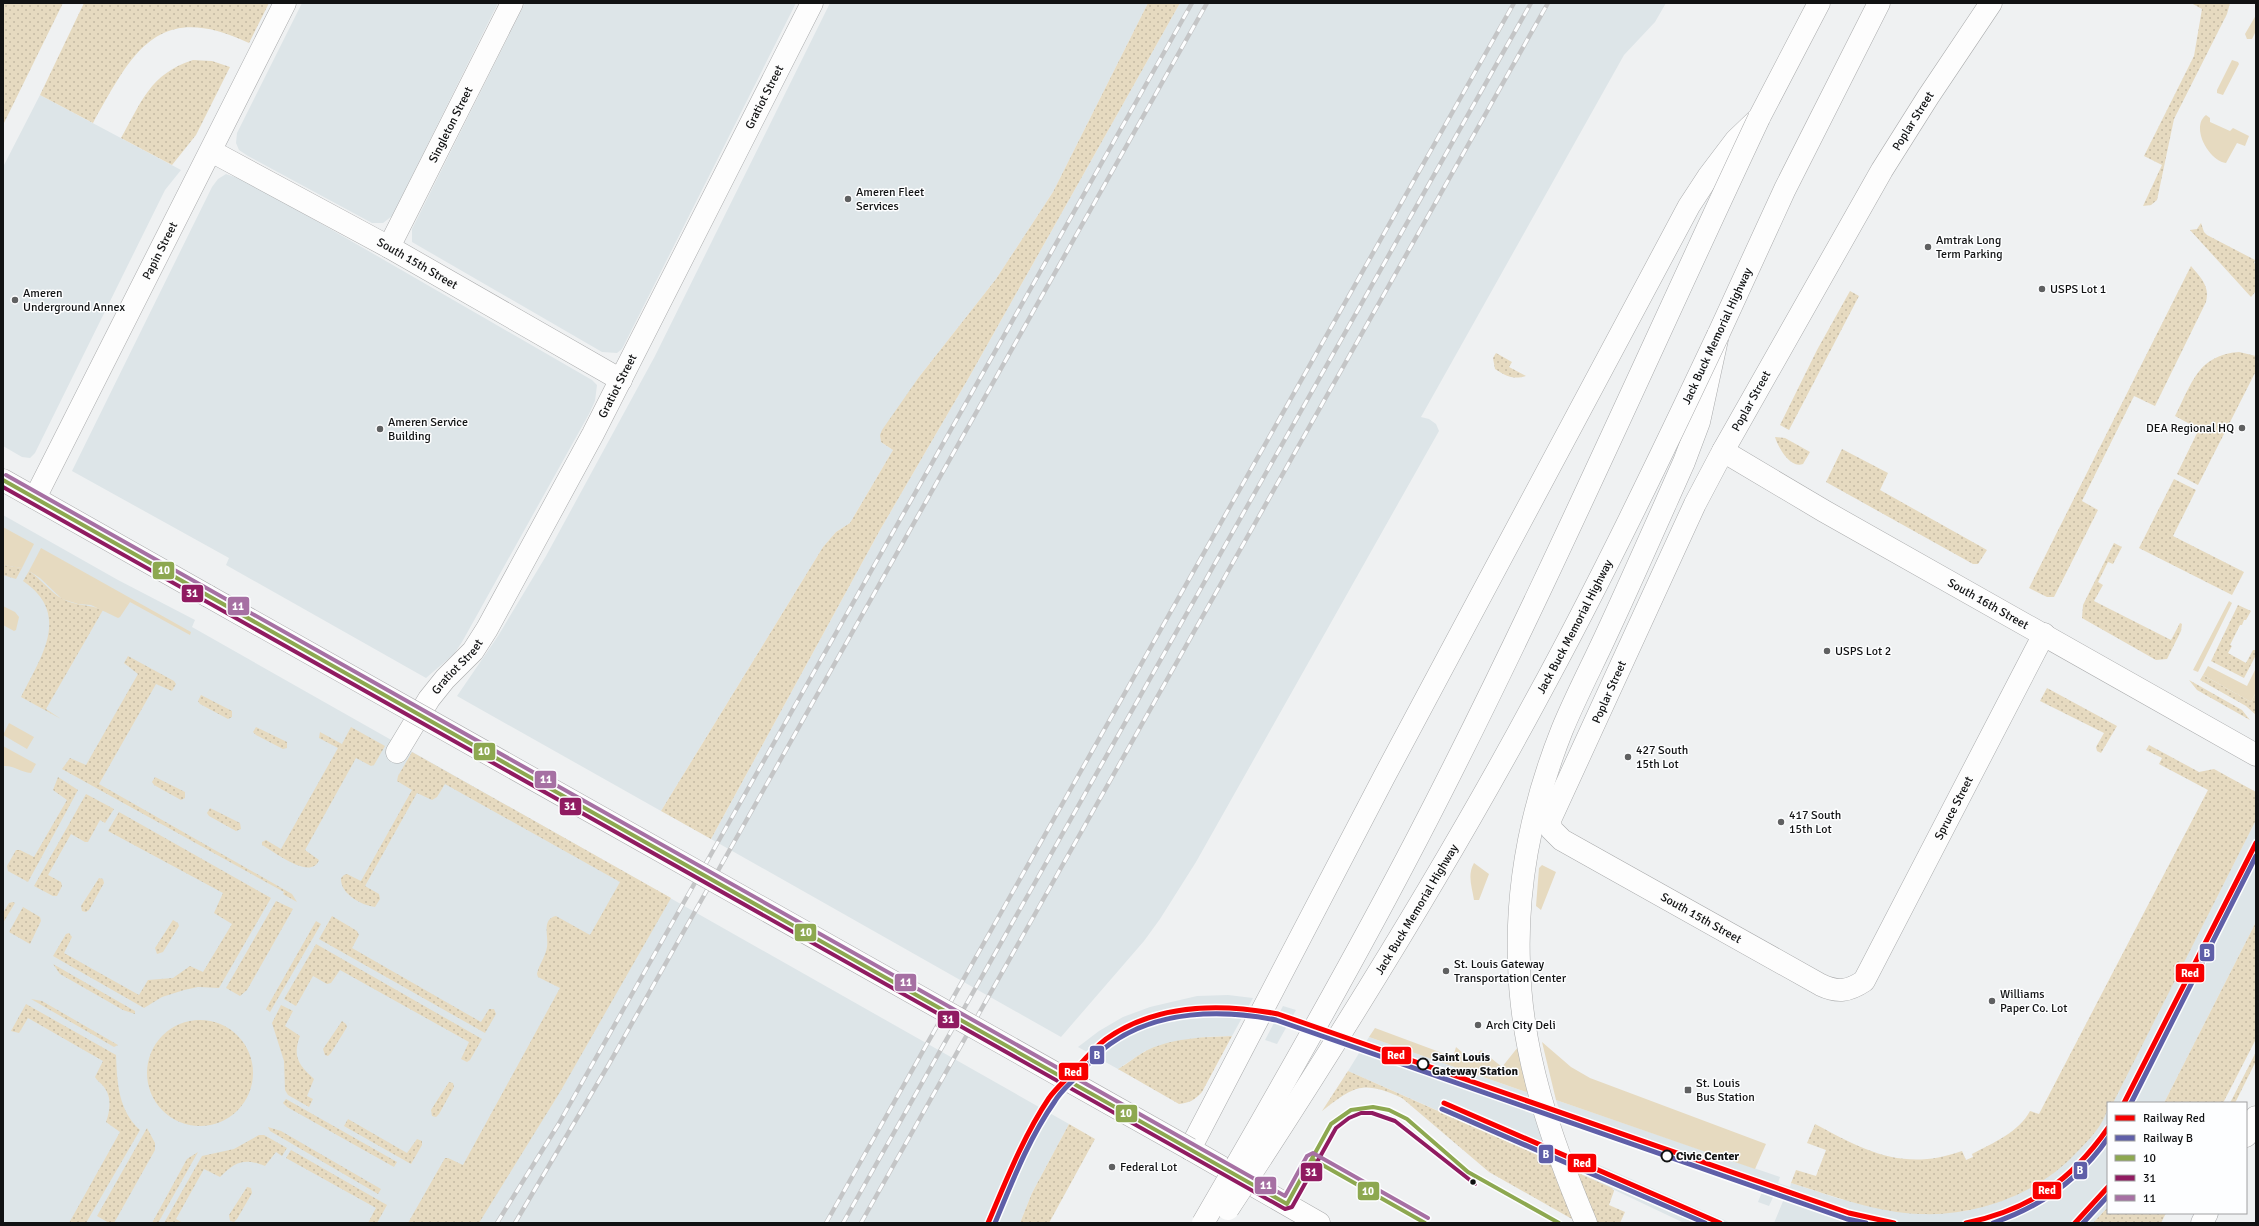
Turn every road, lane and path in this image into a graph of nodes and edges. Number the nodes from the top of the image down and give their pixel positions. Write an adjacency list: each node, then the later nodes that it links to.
1 (285, 3): 8 (main road, Papin Street)
2 (512, 3): 9 (main road, Singleton Street)
3 (812, 3): 11 (main road, Gratiot Street)
4 (1819, 3): 7 (main road)
5 (1879, 3): 10 (main road, Jack Buck Memorial Highway)
6 (1991, 3): 12 (main road, Poplar Street)
7 (1759, 118): 22 (main road, bridge); 24 (main road, bridge)
8 (211, 151): 9 (main road, South 15th Street); 14 (main road, Papin Street)
9 (389, 247): 11 (main road, South 15th Street)
10 (1718, 335): 25 (main road, Jack Buck Memorial Highway, bridge); 27 (main road, bridge)
11 (621, 380): 16 (main road, Gratiot Street)
12 (1723, 451): 15 (main road, South 16th Street); 18 (main road, Poplar Street)
13 (3, 480): 14 (main road)
14 (35, 498): 22 (main road, bridge)
15 (2044, 634): 17 (main road, South 16th Street); 19 (main road, Spruce Street)
16 (396, 752)
17 (2256, 754)
18 (1550, 820): 19 (main road, South 15th Street)
19 (1864, 981)
20 (2256, 1117): 21 (main road)
21 (2247, 1134)
22 (1190, 1149): 26 (main road)
23 (2206, 1214): 28 (main road)
24 (1203, 1223)
25 (1218, 1223)
26 (1319, 1223)
27 (1586, 1223)
28 (2202, 1223)

